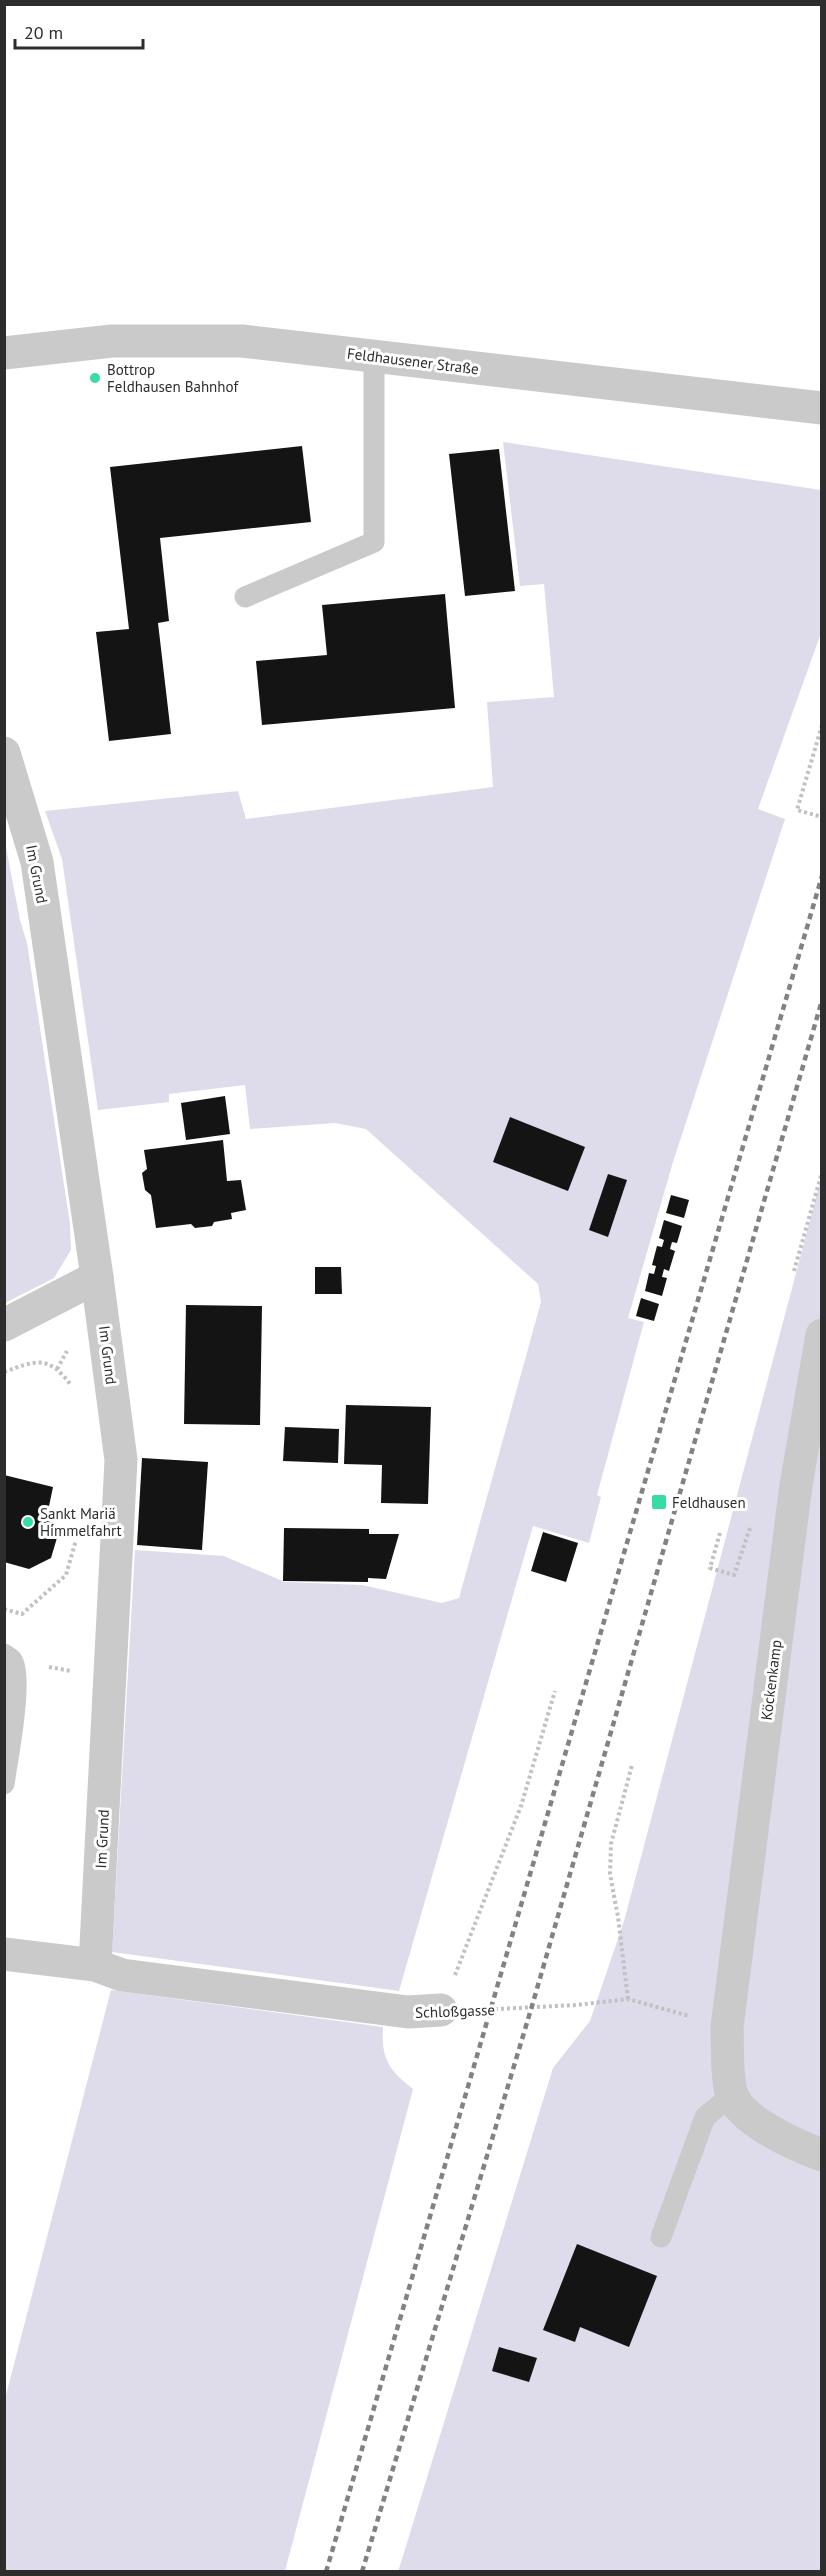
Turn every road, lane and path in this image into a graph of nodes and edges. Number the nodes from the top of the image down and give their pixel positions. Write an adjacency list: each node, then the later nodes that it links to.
1 (4, 353): 2 (street, Feldhausener Straße)
2 (374, 357): 3 (street, Feldhausener Straße); 4 (lane)
3 (822, 408)
4 (245, 597)
5 (822, 725): 7 (path)
6 (4, 753): 10 (street, Im Grund)
7 (822, 818)
8 (822, 1172): 9 (path)
9 (794, 1271)
10 (97, 1276): 11 (street); 20 (street, Im Grund)
11 (4, 1324)
12 (822, 1335): 28 (street, Köckenkamp)
13 (4, 1372): 14 (path)
14 (74, 1389)
15 (720, 1533): 17 (path)
16 (77, 1534): 18 (path)
17 (744, 1542)
18 (4, 1609)
19 (9, 1658): 20 (path); 23 (lane)
20 (110, 1678): 25 (street, Im Grund)
21 (555, 1691): 27 (path)
22 (632, 1765): 26 (path)
23 (4, 1784)
24 (4, 1954): 25 (street, Schloßgasse)
25 (95, 1965): 27 (street, Schloßgasse)
26 (628, 1999): 27 (path, Schloßgasse); 28 (path, Schloßgasse)
27 (441, 2010)
28 (727, 2027): 29 (street)
29 (732, 2095): 30 (street); 31 (lane)
30 (822, 2155)
31 (661, 2237)

